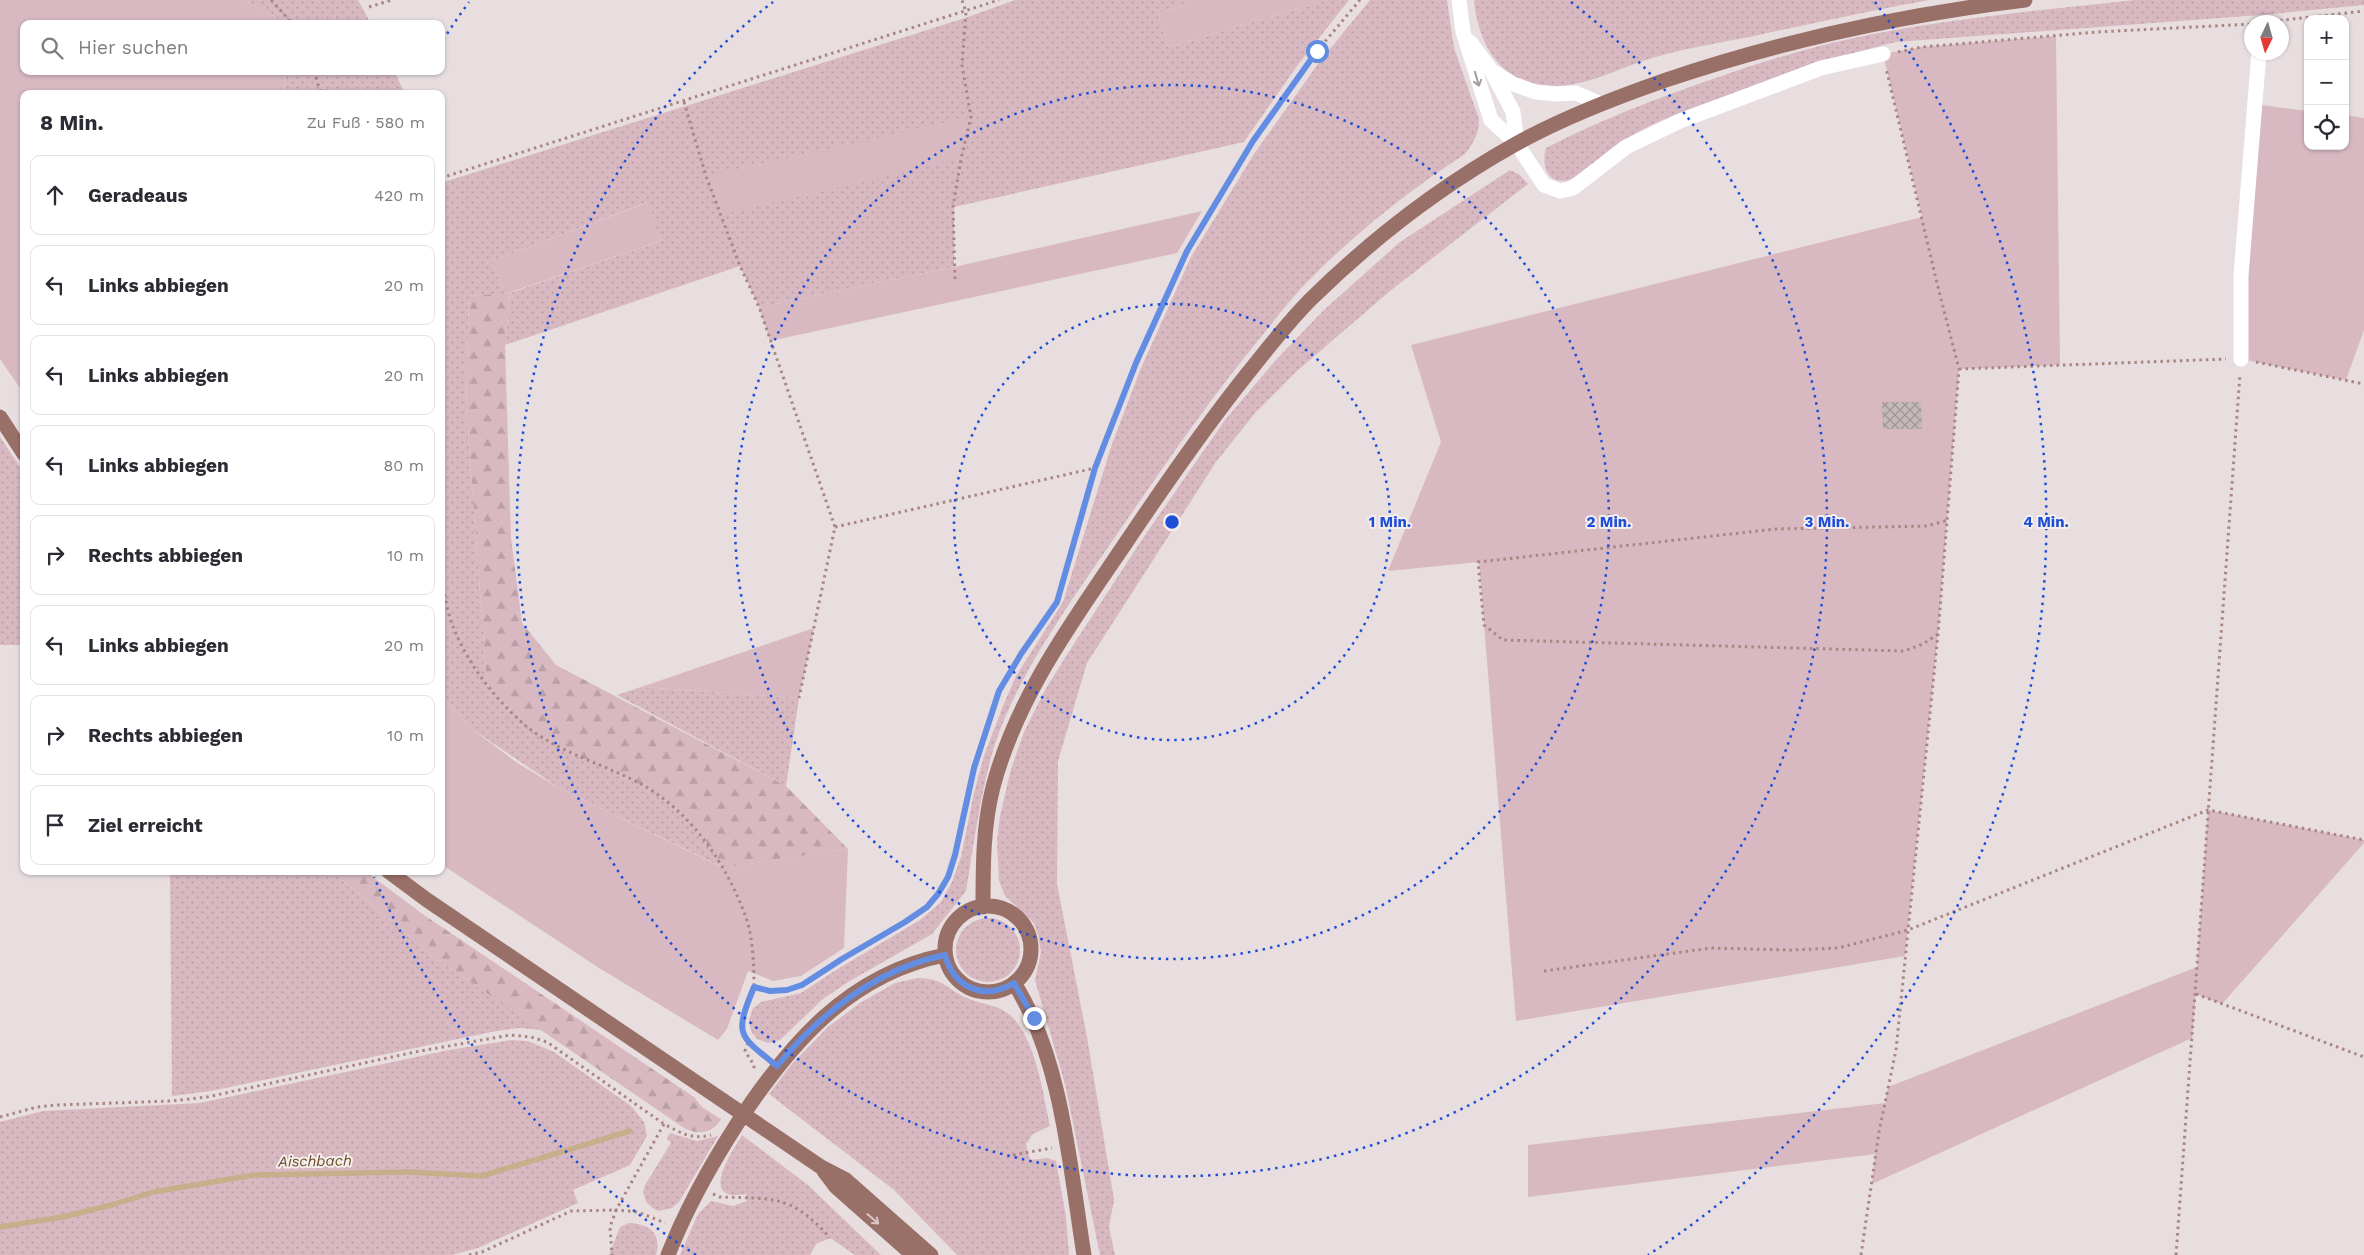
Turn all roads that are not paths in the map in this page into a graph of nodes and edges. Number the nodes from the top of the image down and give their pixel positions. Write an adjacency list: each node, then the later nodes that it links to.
1 (1459, 0): 3 (street)
2 (2025, 0): 7 (main road)
3 (1464, 32): 6 (street); 8 (street, one-way to 8)
4 (1883, 54): 8 (street)
5 (2258, 60): 9 (street)
6 (1491, 70): 7 (street); 8 (street)
7 (1601, 104): 8 (main road)
8 (1517, 144): 13 (main road)
9 (2241, 359)
10 (0, 418): 11 (main road)
11 (20, 448)
12 (393, 875): 16 (main road)
13 (983, 907): 14 (main road); 15 (main road)
14 (945, 955): 15 (main road); 17 (main road)
15 (1014, 983): 20 (main road)
16 (821, 1168): 18 (main road, one-way to 18); 19 (main road)
17 (668, 1255)
18 (913, 1255)
19 (932, 1255)
20 (1084, 1255)

